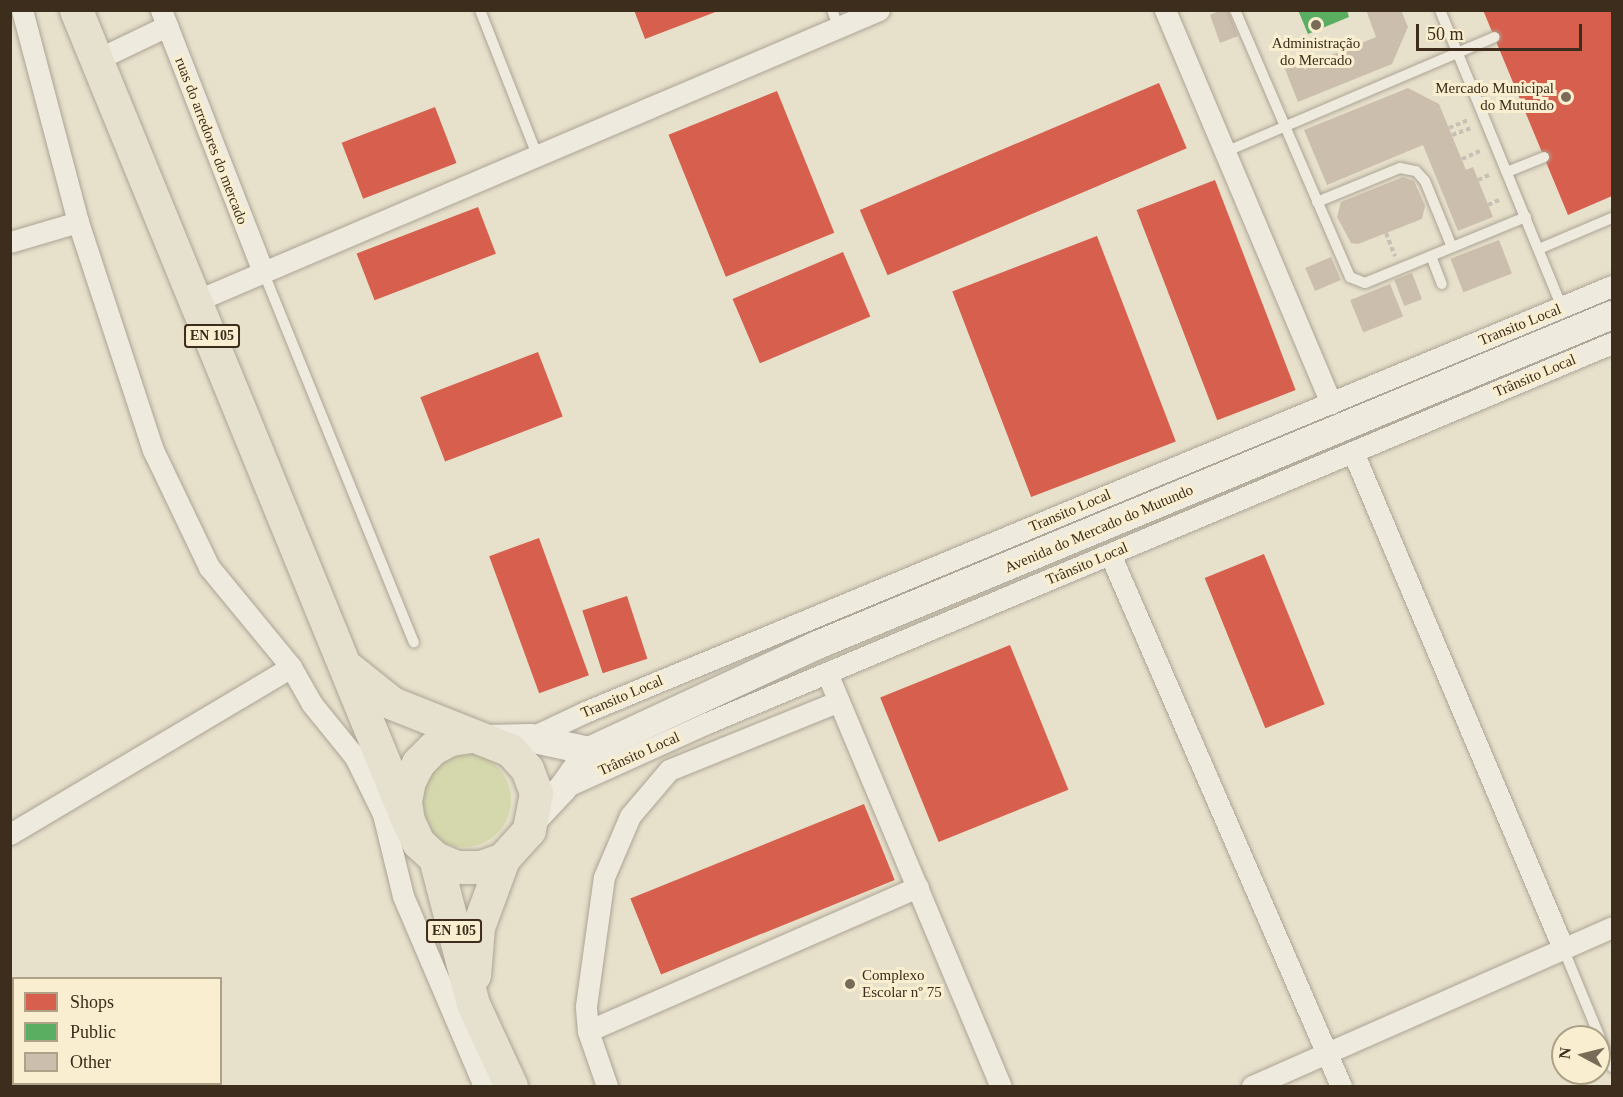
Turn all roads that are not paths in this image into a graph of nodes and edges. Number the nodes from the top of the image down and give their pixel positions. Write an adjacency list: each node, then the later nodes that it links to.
1 (22, 10): 21 (street)
2 (76, 10): 12 (main road, EN 105)
3 (480, 10): 15 (lane)
4 (879, 10): 9 (street)
5 (1165, 10): 14 (street)
6 (1235, 10): 13 (lane)
7 (1440, 10): 11 (lane)
8 (164, 18): 12 (street); 26 (street, ruas do arredores do mercado)
9 (836, 19): 15 (street)
10 (1494, 37): 11 (lane)
11 (1458, 53): 13 (lane); 17 (lane)
12 (96, 60): 29 (main road, EN 105)
13 (1284, 126): 14 (lane); 18 (lane)
14 (1225, 152): 33 (street)
15 (537, 155): 26 (street)
16 (1544, 157): 17 (lane)
17 (1507, 172): 19 (lane)
18 (1317, 202): 23 (lane); 25 (lane)
19 (1526, 217): 23 (lane); 24 (lane)
20 (1612, 218): 24 (lane)
21 (78, 222): 22 (street); 38 (street)
22 (10, 242)
23 (1452, 247): 25 (lane)
24 (1539, 249): 30 (lane)
25 (1431, 256): 27 (lane)
26 (263, 272): 29 (street); 36 (lane)
27 (1442, 284)
28 (1612, 286): 30 (street, Transito Local)
29 (198, 300): 37 (main road, EN 105)
30 (1562, 308): 33 (street, Transito Local)
31 (1612, 315): 43 (main road, Avenida do Mercado do Mutundo)
32 (1612, 343): 34 (street, Trânsito Local)
33 (1331, 403): 42 (street, Transito Local)
34 (1353, 452): 35 (street, Trânsito Local); 52 (street)
35 (1110, 554): 39 (street, Trânsito Local); 55 (street)
36 (414, 643)
37 (344, 664): 41 (main road); 46 (main road, EN 105)
38 (291, 667): 47 (street); 57 (street)
39 (827, 673): 40 (street); 44 (street, Trânsito Local)
40 (839, 701): 50 (street); 54 (street)
41 (479, 737): 42 (main road); 45 (main road); 46 (main road)
42 (530, 738): 43 (main road)
43 (589, 751): 44 (main road, Avenida do Mercado do Mutundo)
44 (563, 788): 45 (main road, Avenida do Mercado do Mutundo)
45 (534, 819): 49 (main road)
46 (408, 821): 48 (main road)
47 (10, 834)
48 (435, 858): 49 (main road); 53 (main road, EN 105)
49 (503, 860): 53 (main road)
50 (918, 887): 54 (street); 60 (street)
51 (1612, 927): 52 (street)
52 (1563, 948): 55 (street); 56 (lane)
53 (472, 1004): 58 (main road, EN 105)
54 (588, 1031): 59 (street)
55 (1328, 1055): 61 (street); 62 (street)
56 (1612, 1067)
57 (484, 1086)
58 (511, 1086)
59 (607, 1086)
60 (1001, 1086)
61 (1252, 1086)
62 (1341, 1086)

